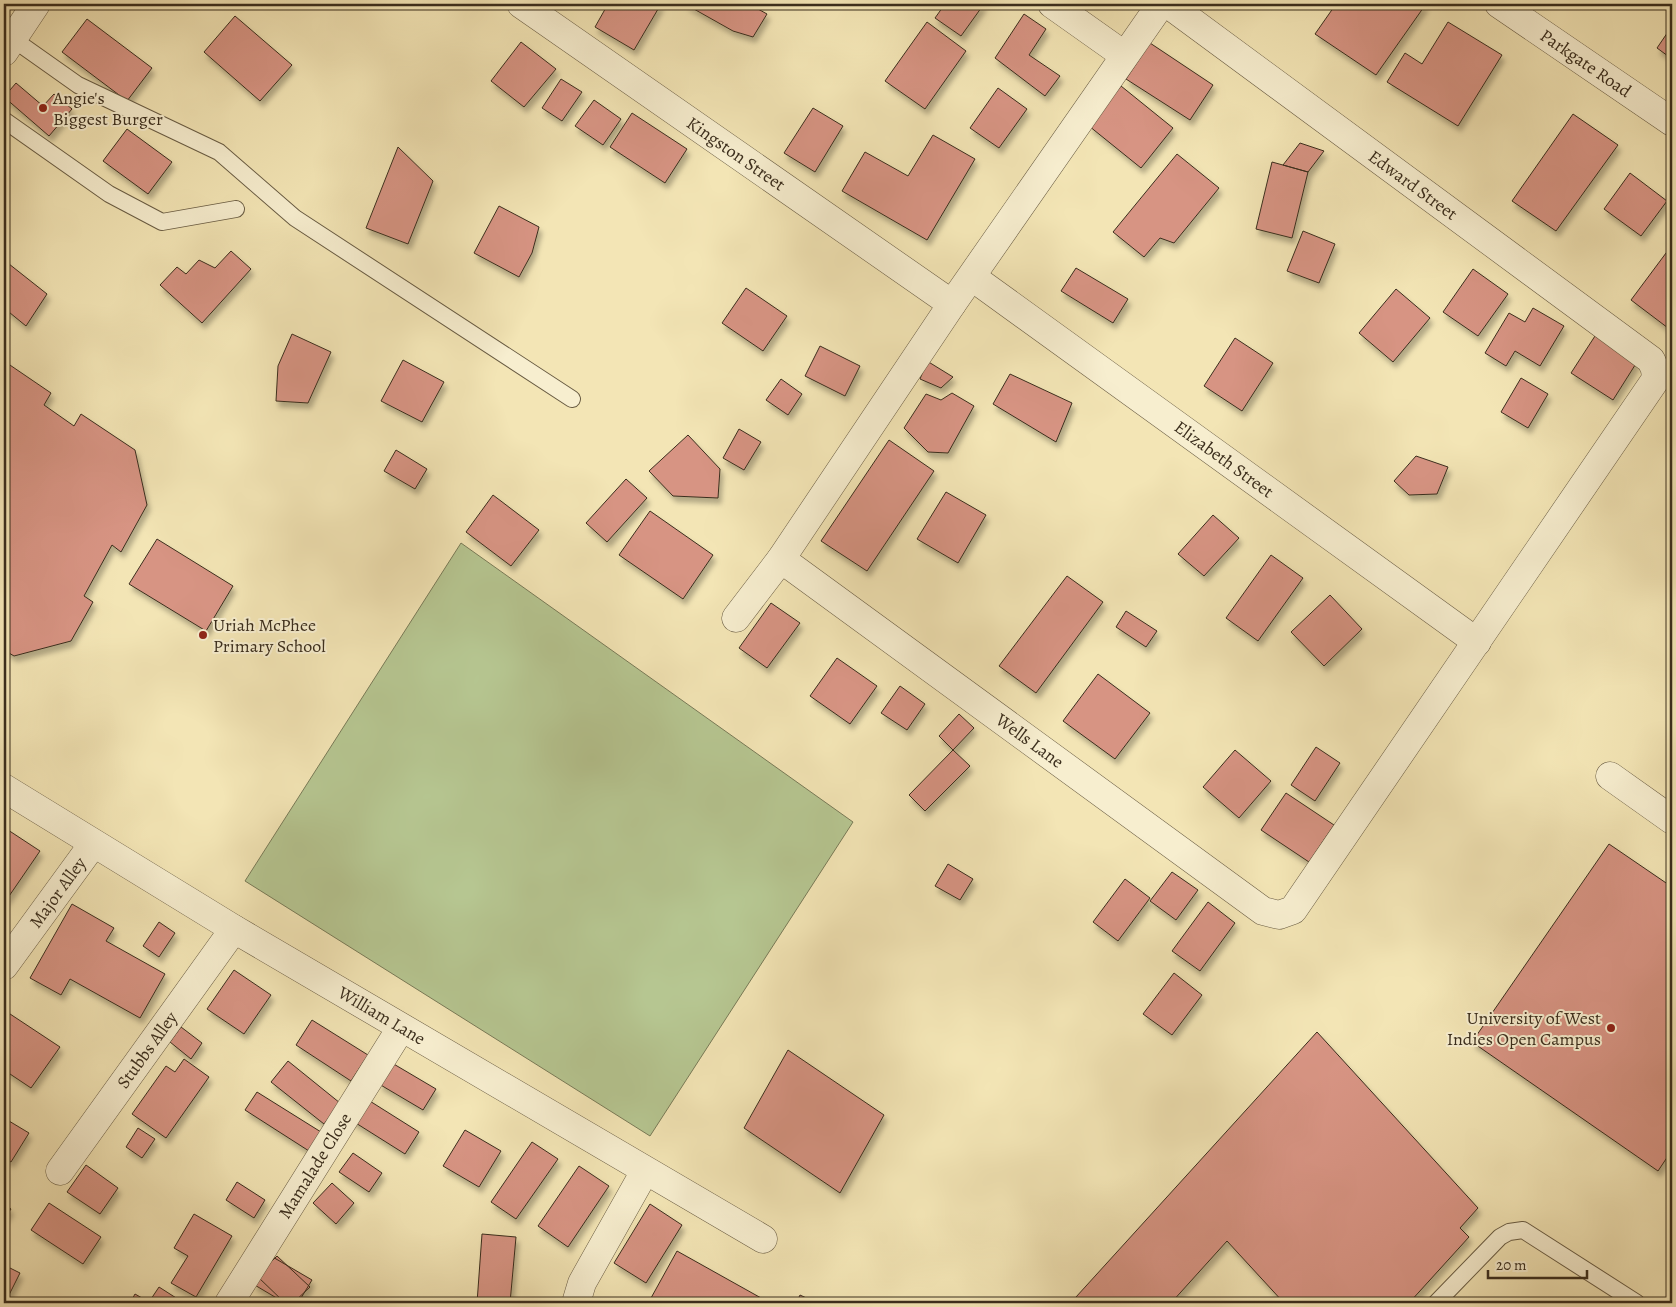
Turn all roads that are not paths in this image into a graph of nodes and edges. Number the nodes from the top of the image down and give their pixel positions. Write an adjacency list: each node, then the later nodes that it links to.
1 (36, 4): 7 (street)
2 (522, 4): 13 (street, Kingston Street)
3 (1052, 4): 8 (street)
4 (1161, 4): 8 (street)
5 (1168, 4): 17 (street, Edward Street)
6 (1499, 4): 10 (street, Parkgate Road)
7 (7, 42): 14 (lane)
8 (1124, 56): 12 (street)
9 (4, 120): 11 (lane)
10 (1672, 122)
11 (236, 209)
12 (972, 276): 13 (street); 17 (street, Elizabeth Street)
13 (952, 304): 15 (street)
14 (572, 399)
15 (782, 559): 16 (street); 17 (street, Wells Lane)
16 (736, 618)
17 (1477, 642)
18 (1610, 776): 20 (street)
19 (4, 788): 21 (street, William Lane)
20 (1672, 820)
21 (93, 844): 22 (street, William Lane); 23 (street, Major Alley)
22 (234, 929): 24 (street, William Lane); 25 (street, Stubbs Alley)
23 (4, 966)
24 (401, 1028): 26 (street, William Lane); 28 (street, Mamalade Close)
25 (60, 1171)
26 (645, 1171): 27 (street, William Lane); 29 (street)
27 (763, 1239)
28 (229, 1303)
29 (576, 1303)
30 (1436, 1303): 31 (lane)
31 (1636, 1303)

